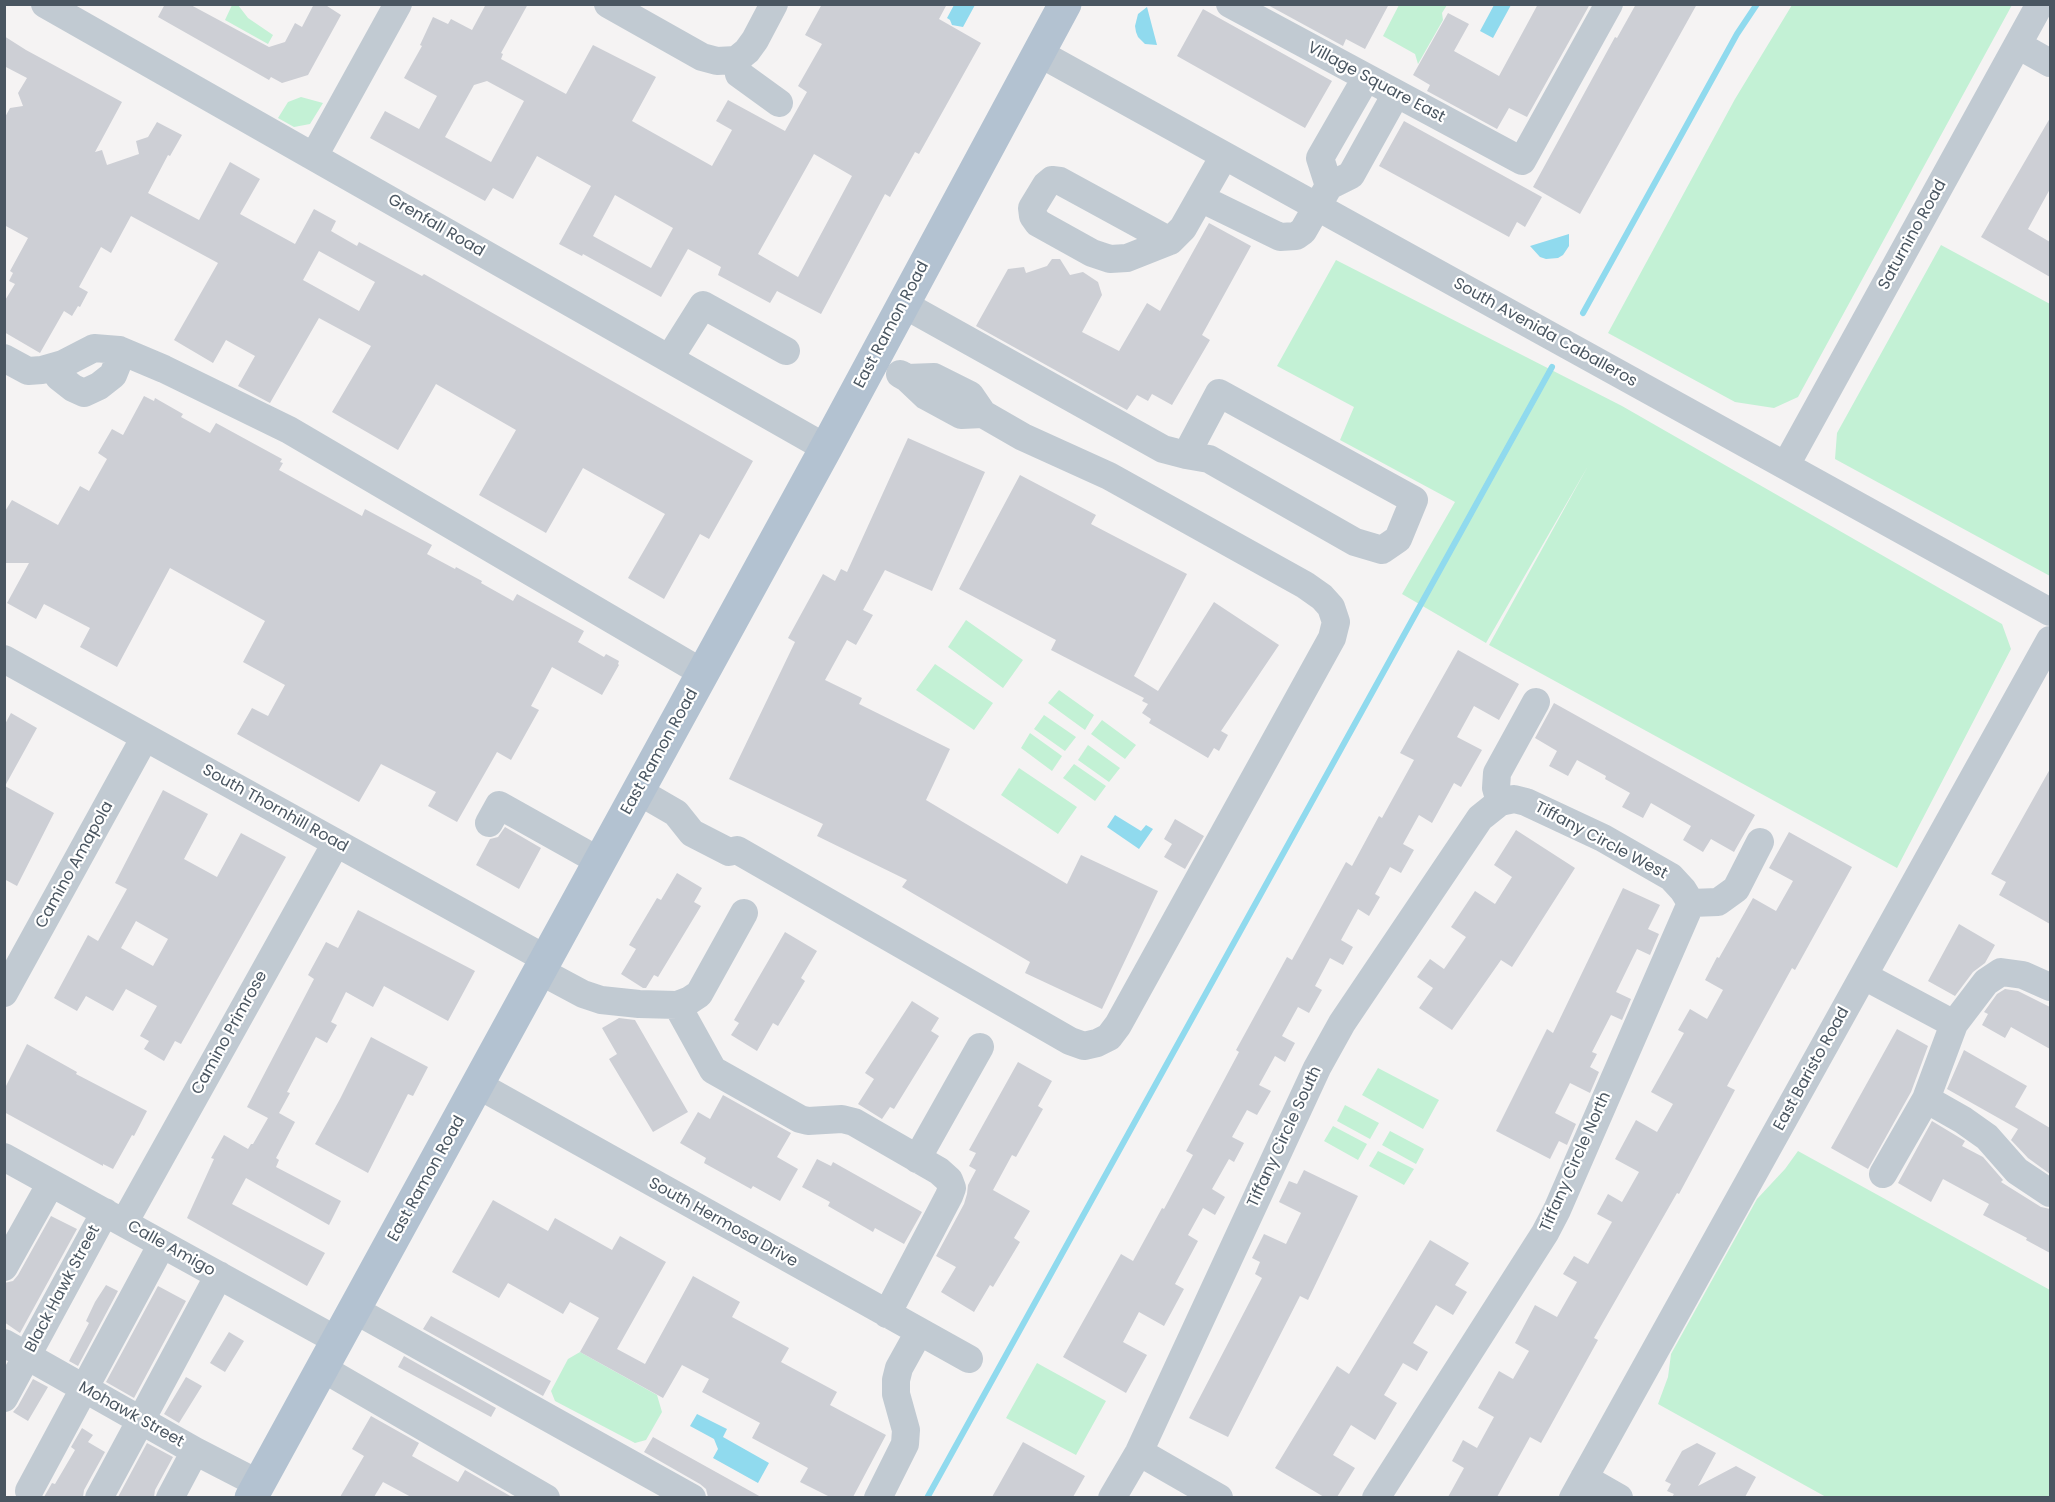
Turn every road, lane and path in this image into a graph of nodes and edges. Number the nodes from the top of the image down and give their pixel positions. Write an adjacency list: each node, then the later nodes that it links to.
1 (45, 4): 16 (street, Grenfall Road)
2 (398, 4): 16 (street)
3 (608, 4): 11 (street)
4 (774, 4): 11 (street)
5 (1065, 4): 10 (main road, East Ramon Road)
6 (1230, 4): 13 (street, Village Square East)
7 (1609, 4): 14 (street, Village Square East)
8 (2040, 4): 9 (street, Saturnino Road)
9 (2018, 45): 12 (street); 28 (street, Saturnino Road)
10 (1039, 53): 17 (street, South Avenida Caballeros); 21 (main road, East Ramon Road)
11 (736, 60): 15 (street)
12 (2050, 63)
13 (1366, 78): 14 (street, Village Square East); 18 (street)
14 (1396, 94): 18 (street)
15 (779, 103)
16 (314, 156): 24 (street, Grenfall Road)
17 (1224, 156): 18 (street, South Avenida Caballeros); 19 (street)
18 (1323, 197): 19 (street); 28 (street, South Avenida Caballeros)
19 (1200, 198): 20 (street)
20 (1170, 241): 20 (street)
21 (903, 304): 25 (main road, East Ramon Road); 27 (street)
22 (786, 351): 24 (street)
23 (4, 358): 32 (street)
24 (669, 359): 26 (street, Grenfall Road)
25 (873, 359): 26 (main road, East Ramon Road); 35 (street)
26 (826, 448): 32 (main road, East Ramon Road)
27 (1186, 455): 27 (street)
28 (1786, 465): 29 (street, South Avenida Caballeros)
29 (2050, 612)
30 (2050, 640): 44 (street, East Baristo Road)
31 (4, 659): 34 (street, South Thornhill Road)
32 (703, 673): 35 (main road, East Ramon Road)
33 (1536, 702): 36 (street)
34 (145, 737): 39 (street, South Thornhill Road); 46 (street, Camino Amapola)
35 (638, 792): 40 (main road, East Ramon Road)
36 (1500, 802): 41 (street, Tiffany Circle West); 71 (street, Tiffany Circle South)
37 (489, 823): 40 (street)
38 (1760, 842): 41 (street)
39 (336, 843): 43 (street, South Thornhill Road); 57 (street, Camino Primrose)
40 (599, 861): 43 (main road, East Ramon Road)
41 (1691, 903): 82 (street, Tiffany Circle North)
42 (744, 913): 47 (street)
43 (543, 965): 47 (street, South Thornhill Road); 50 (main road, East Ramon Road)
44 (1864, 976): 48 (street); 72 (street, East Baristo Road)
45 (2050, 987): 48 (street)
46 (4, 993)
47 (677, 1005): 53 (street)
48 (1954, 1024): 51 (street)
49 (980, 1047): 53 (street)
50 (478, 1085): 61 (main road, East Ramon Road); 62 (street, South Hermosa Drive)
51 (1926, 1099): 54 (street); 56 (street)
52 (4, 1157): 55 (street, Calle Amigo)
53 (917, 1159): 62 (street)
54 (1883, 1174)
55 (51, 1182): 57 (street, Calle Amigo); 59 (street)
56 (2050, 1193)
57 (114, 1218): 58 (street, Calle Amigo); 64 (street, Black Hawk Street)
58 (162, 1244): 60 (street, Calle Amigo); 67 (street)
59 (4, 1267)
60 (219, 1275): 65 (street, Calle Amigo); 69 (street)
61 (355, 1310): 65 (main road, East Ramon Road); 78 (street)
62 (887, 1314): 63 (street, South Hermosa Drive)
63 (919, 1332): 66 (street, South Hermosa Drive); 79 (street)
64 (16, 1350): 67 (street, Mohawk Street); 68 (street, Black Hawk Street)
65 (330, 1354): 74 (main road, East Ramon Road); 77 (street, Calle Amigo)
66 (969, 1359)
67 (84, 1389): 69 (street, Mohawk Street); 73 (street)
68 (4, 1398)
69 (141, 1420): 70 (street, Mohawk Street); 75 (street)
70 (195, 1451): 74 (street, Mohawk Street); 76 (street)
71 (1139, 1452): 80 (street, Tiffany Circle South); 81 (street)
72 (1579, 1488): 83 (street)
73 (29, 1491)
74 (255, 1491)
75 (99, 1497)
76 (170, 1497)
77 (546, 1497)
78 (692, 1497)
79 (878, 1497)
80 (1112, 1497)
81 (1219, 1497)
82 (1376, 1497)
83 (1619, 1497)

